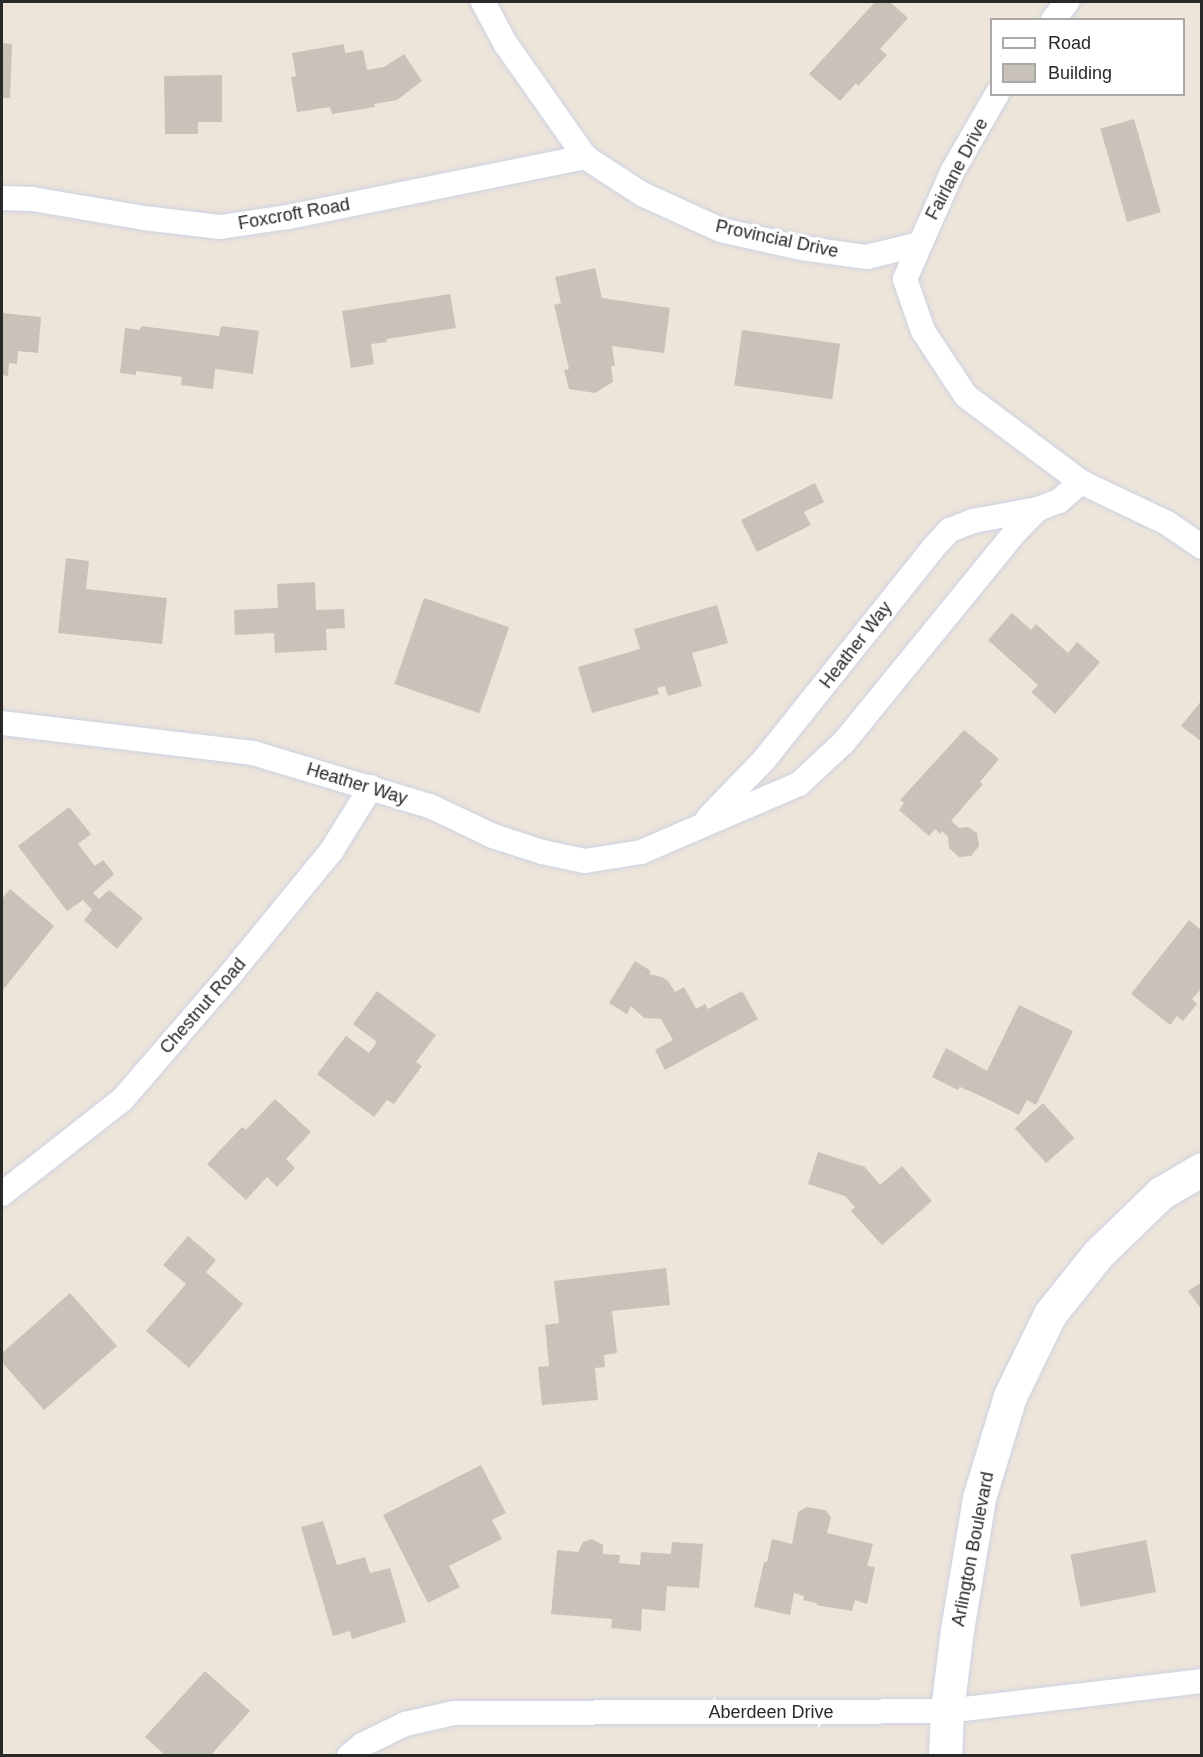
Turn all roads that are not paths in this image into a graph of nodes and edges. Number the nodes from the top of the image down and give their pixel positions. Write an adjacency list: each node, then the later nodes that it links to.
1 (483, 2): 5 (street, Provincial Drive)
2 (1067, 2): 3 (street)
3 (1055, 18)
4 (996, 96): 7 (street, Fairlane Drive)
5 (585, 157): 6 (street, Foxcroft Road); 7 (street, Provincial Drive)
6 (2, 198)
7 (919, 244): 8 (street)
8 (1081, 482): 9 (street, Heather Way); 10 (street)
9 (1038, 509): 13 (street, Heather Way); 13 (street, Heather Way)
10 (1202, 547)
11 (2, 723): 12 (street, Heather Way)
12 (371, 787): 13 (street, Heather Way); 15 (street, Chestnut Road)
13 (700, 826)
14 (1202, 1169): 17 (street, Arlington Boulevard)
15 (2, 1194)
16 (1202, 1681): 17 (street, Aberdeen Drive)
17 (947, 1711): 18 (street, Aberdeen Drive); 19 (street, Arlington Boulevard)
18 (349, 1755)
19 (945, 1755)

